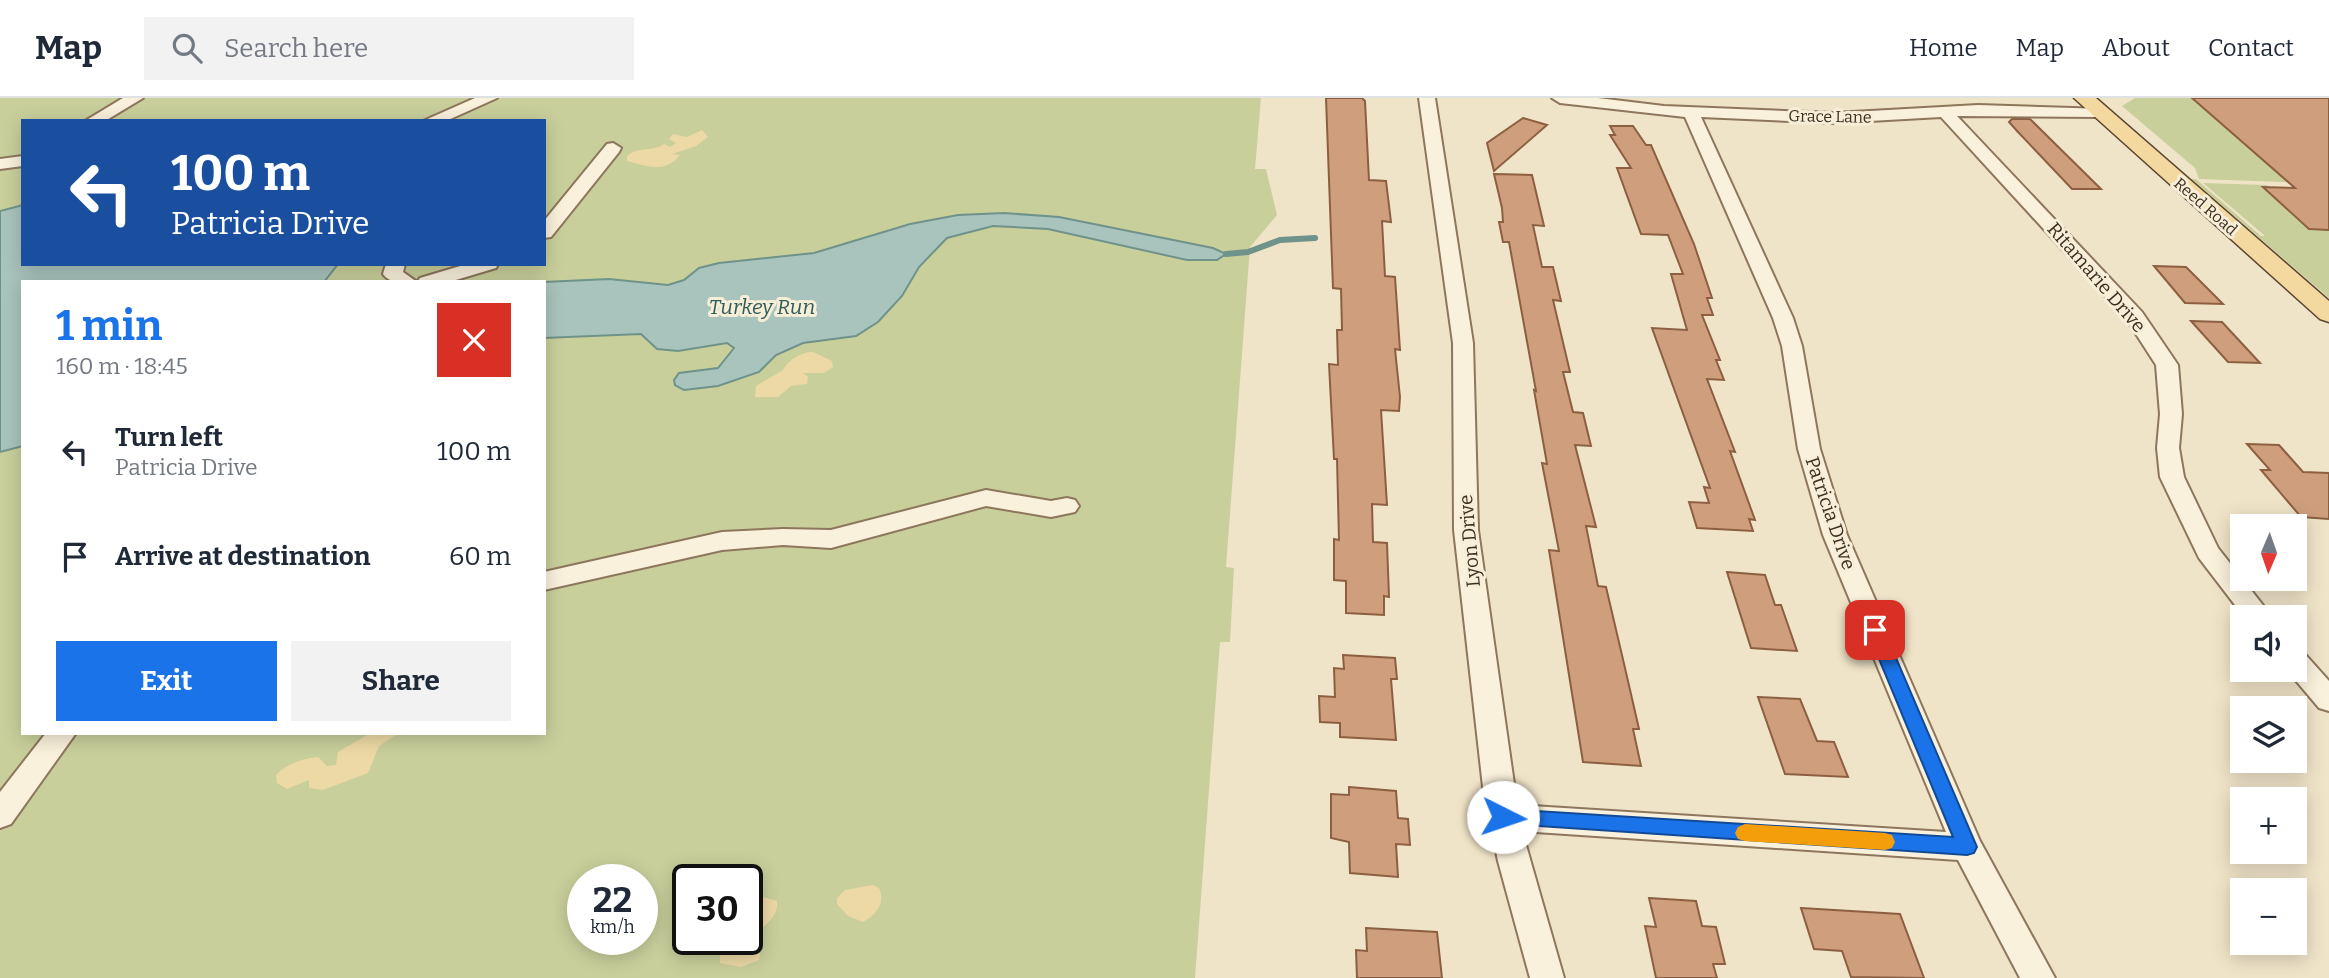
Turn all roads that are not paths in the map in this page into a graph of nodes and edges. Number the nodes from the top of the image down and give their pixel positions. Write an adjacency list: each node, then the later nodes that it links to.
1 (135, 98): 8 (street)
2 (489, 98): 9 (street)
3 (1427, 98): 26 (street, Lyon Drive)
4 (1560, 98): 7 (street, Grace Lane)
5 (2092, 105): 6 (street, Grace Lane); 18 (main road, Reed Road)
6 (1944, 111): 7 (street, Grace Lane); 21 (street, Ritamarie Drive)
7 (1691, 113): 27 (street, Patricia Drive)
8 (97, 119)
9 (436, 119)
10 (613, 148): 13 (street)
11 (21, 160): 12 (street)
12 (0, 164)
13 (546, 231)
14 (396, 266): 16 (street)
15 (482, 266): 17 (street)
16 (404, 280)
17 (434, 280)
18 (2329, 314)
19 (1067, 506): 20 (street)
20 (546, 581)
21 (2250, 605)
22 (2307, 675): 23 (street)
23 (2329, 700)
24 (60, 735): 25 (street)
25 (0, 815)
26 (1503, 817): 27 (street); 28 (street, Lyon Drive)
27 (1967, 847): 29 (street, Patricia Drive)
28 (1547, 978)
29 (2038, 978)

